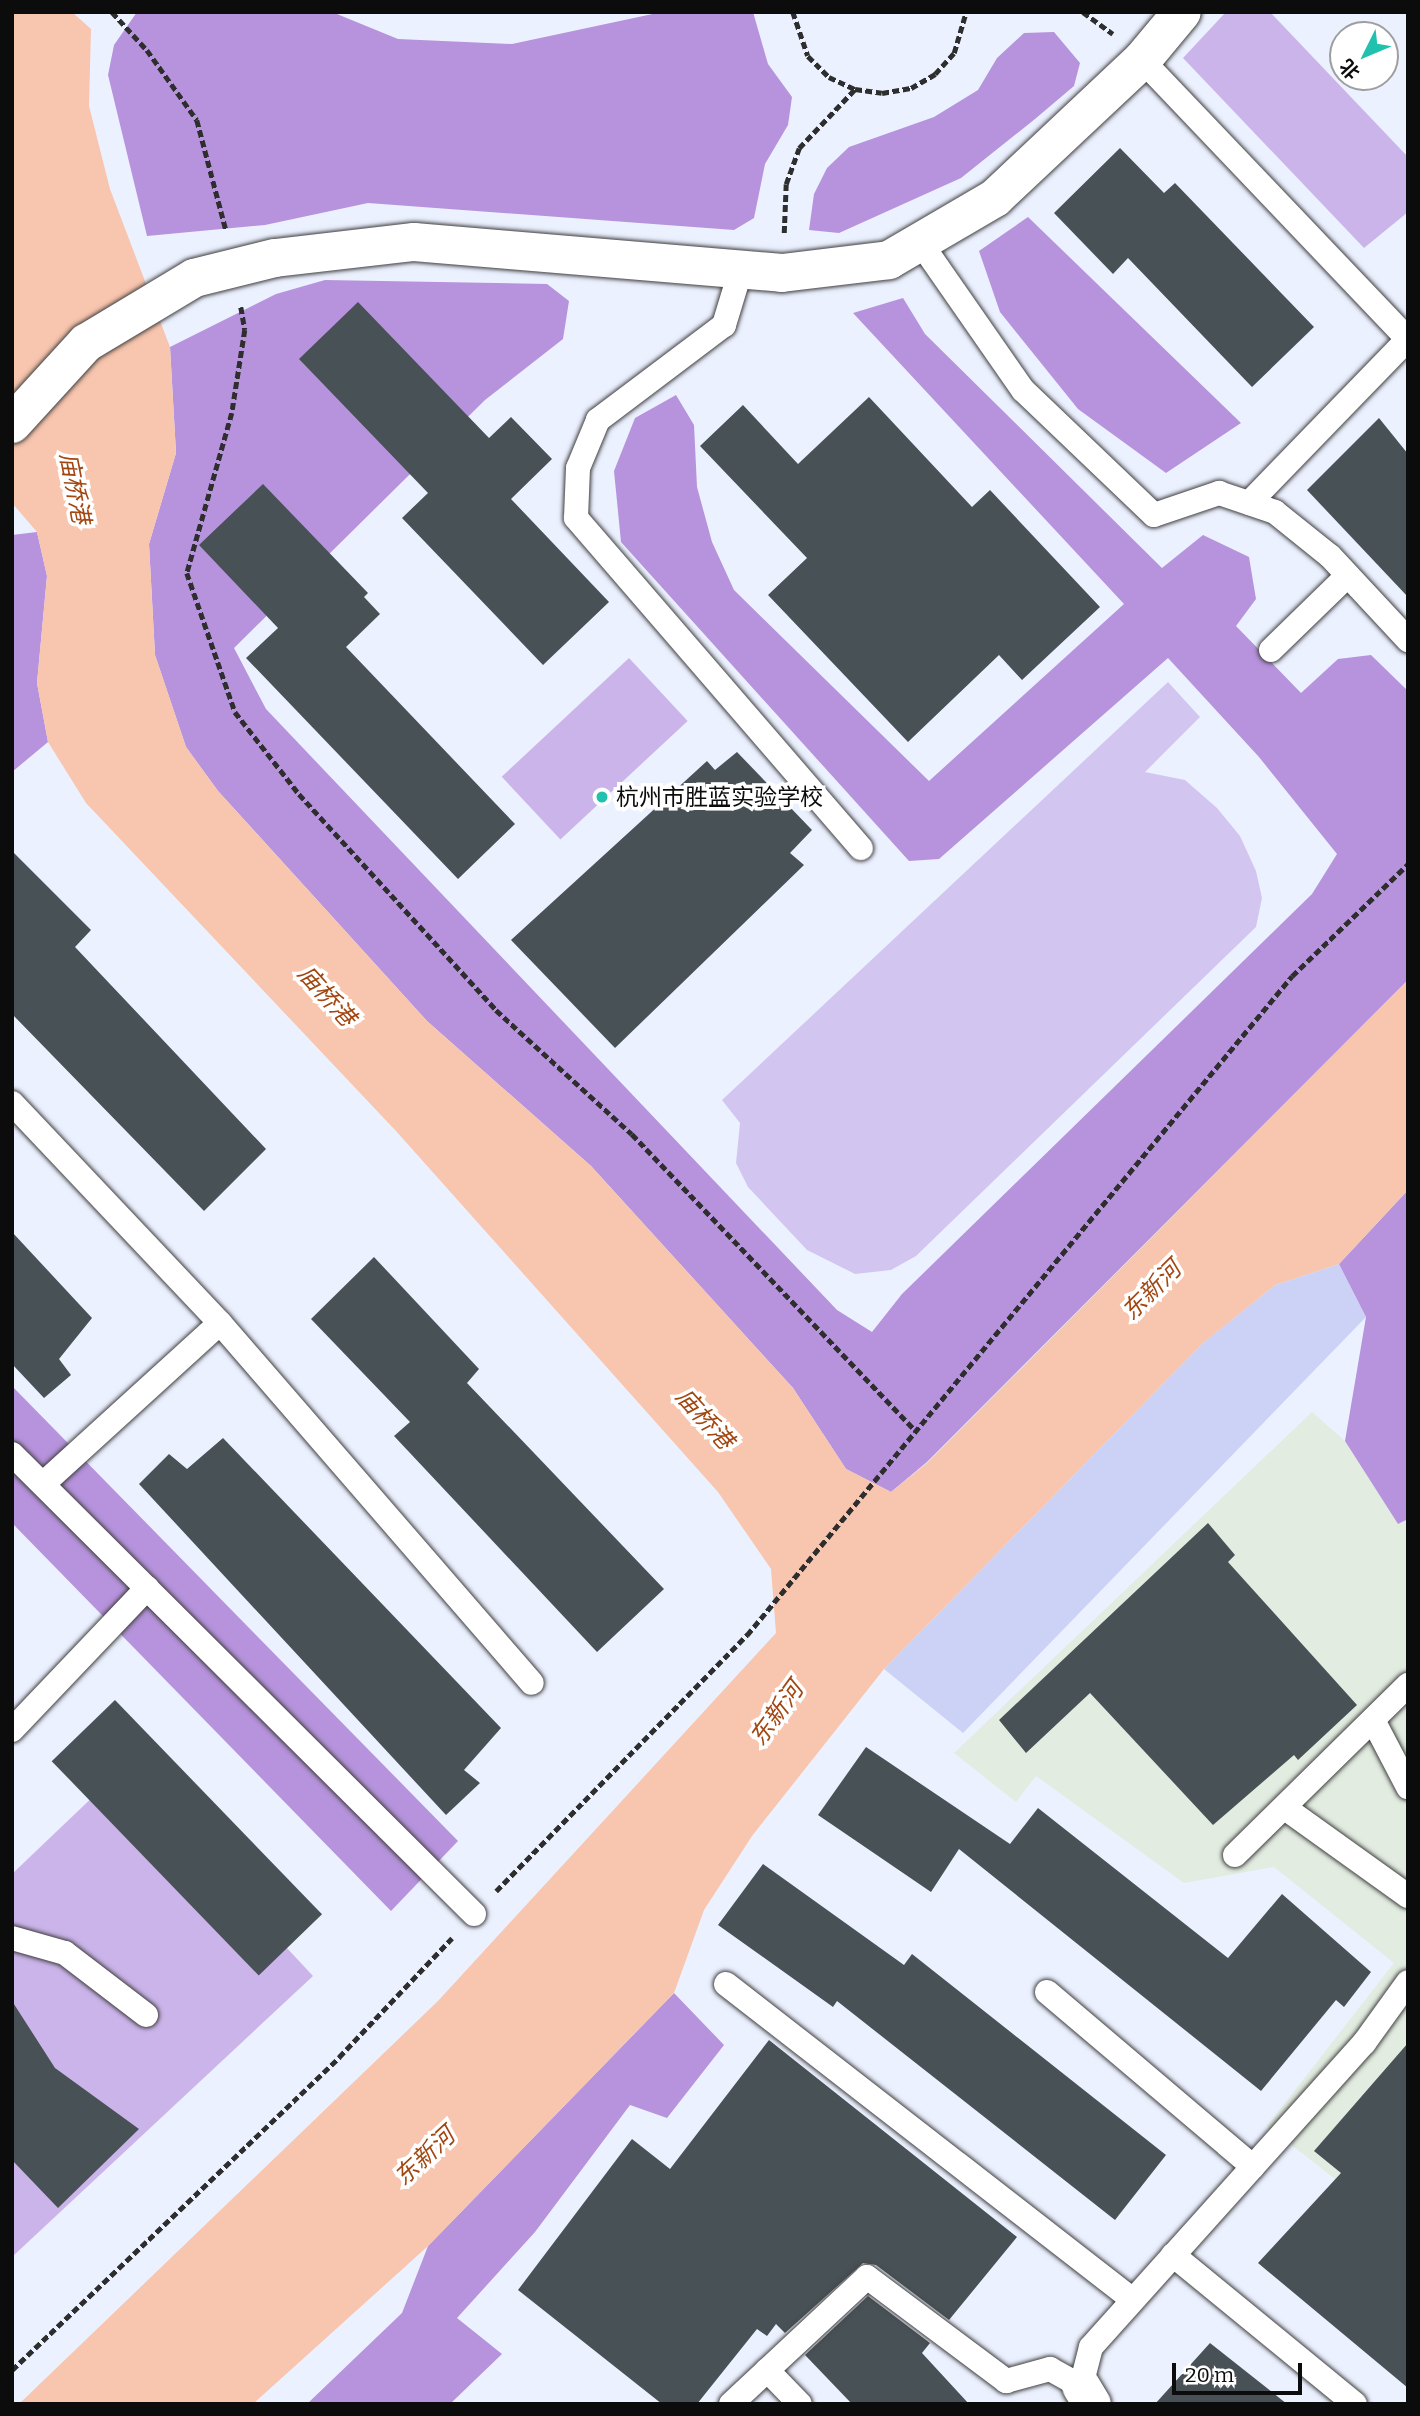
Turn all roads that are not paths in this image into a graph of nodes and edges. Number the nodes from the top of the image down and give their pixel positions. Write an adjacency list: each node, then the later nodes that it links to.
1 (1182, 12): 2 (street)
2 (1142, 60): 3 (street); 6 (lane)
3 (920, 242): 4 (street); 6 (lane)
4 (741, 269): 5 (street); 10 (lane)
5 (12, 424)
6 (1249, 503): 7 (lane)
7 (1348, 576): 8 (lane); 9 (lane)
8 (1408, 640)
9 (1271, 650)
10 (861, 848)
11 (12, 1103): 12 (lane)
12 (220, 1323): 14 (lane); 16 (lane)
13 (12, 1454): 14 (lane)
14 (43, 1484): 15 (lane)
15 (147, 1588): 19 (lane); 24 (lane)
16 (531, 1683)
17 (1408, 1685): 18 (lane)
18 (1373, 1720): 20 (lane); 21 (lane)
19 (12, 1730)
20 (1408, 1787)
21 (1285, 1808): 22 (lane); 23 (lane)
22 (1235, 1855)
23 (1408, 1896)
24 (474, 1914)
25 (12, 1938): 29 (lane)
26 (1408, 1982): 30 (lane)
27 (726, 1984): 32 (lane)
28 (1047, 1992): 30 (lane)
29 (146, 2015)
30 (1253, 2167): 31 (lane)
31 (1174, 2255): 32 (lane); 37 (lane)
32 (1133, 2300): 34 (lane)
33 (767, 2370): 34 (lane); 35 (lane); 36 (lane)
34 (1086, 2395)
35 (731, 2404)
36 (800, 2404)
37 (1355, 2404)

